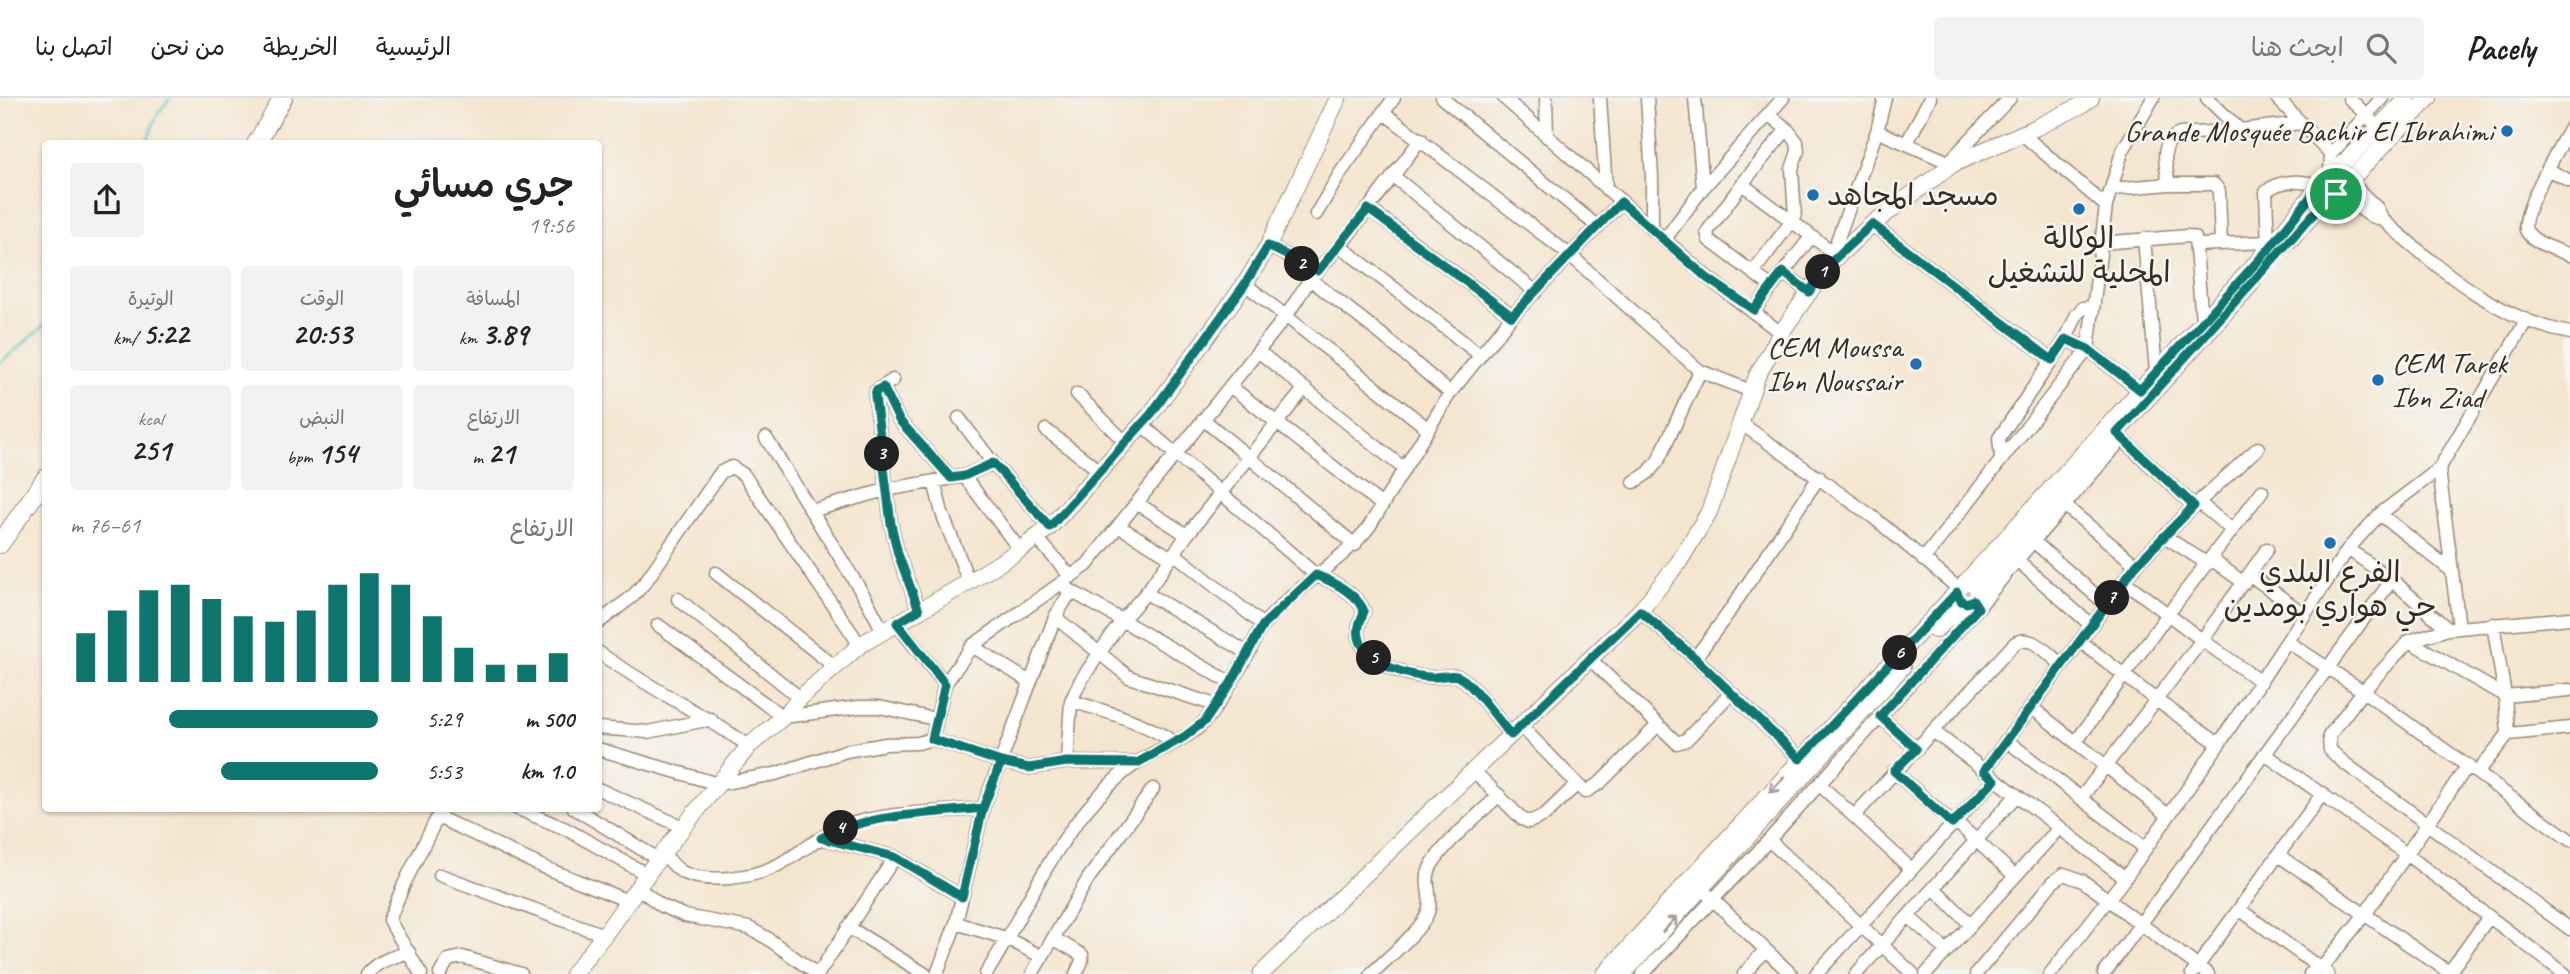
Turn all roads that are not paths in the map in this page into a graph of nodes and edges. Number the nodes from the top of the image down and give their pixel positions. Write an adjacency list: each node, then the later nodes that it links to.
1 (270, 98): 35 (highway)
2 (283, 98): 36 (highway)
3 (1338, 98): 65 (main road)
4 (1394, 98): 23 (street)
5 (1442, 98): 57 (street)
6 (1504, 98): 33 (street)
7 (1546, 98): 33 (street)
8 (1600, 98): 48 (street)
9 (1647, 98): 58 (street)
10 (1695, 98): 47 (street)
11 (1783, 98): 24 (street)
12 (1885, 98): 31 (street)
13 (1930, 98): 37 (street)
14 (2010, 98): 39 (street)
15 (2091, 98): 32 (main road)
16 (2153, 98): 49 (street)
17 (2207, 98): 30 (street)
18 (2277, 98): 26 (street)
19 (2349, 98): 25 (street)
20 (2382, 98): 25 (street)
21 (2407, 98): 27 (main road)
22 (2429, 98): 43 (main road)
23 (1383, 112): 34 (street); 54 (street)
24 (1769, 114): 29 (street); 47 (street)
25 (2366, 115): 27 (street); 38 (street)
26 (2301, 123): 30 (street); 38 (street)
27 (2379, 127): 43 (main road)
28 (2570, 128): 40 (street)
29 (1787, 129): 45 (street); 55 (street)
30 (2240, 130): 46 (street)
31 (1877, 131): 37 (street); 70 (street)
32 (2021, 133): 39 (main road); 52 (street)
33 (1547, 137): 48 (street)
34 (1421, 139): 41 (street); 69 (street)
35 (245, 140)
36 (258, 140)
37 (1907, 143): 39 (street)
38 (2331, 153): 43 (street)
39 (1950, 164): 56 (main road)
40 (2549, 170): 42 (street); 68 (street)
41 (1392, 176): 53 (street); 76 (street)
42 (2570, 181)
43 (2337, 182): 44 (street); 50 (main road); 83 (street); 106 (main road)
44 (2290, 183): 50 (street); 67 (street)
45 (1742, 184): 55 (street); 71 (street)
46 (2169, 184): 49 (street); 63 (street)
47 (1703, 188): 60 (street)
48 (1606, 189): 51 (street)
49 (2113, 189): 52 (street)
50 (2310, 200): 67 (main road)
51 (1621, 202): 57 (street); 58 (street)
52 (2106, 206): 62 (street)
53 (1368, 209): 66 (street); 81 (street)
54 (1316, 214)
55 (1791, 223): 59 (street); 71 (street)
56 (1872, 224): 70 (main road); 90 (street)
57 (1598, 227): 69 (street)
58 (1653, 229): 60 (street)
59 (1811, 237): 70 (street); 72 (street)
60 (1665, 239): 79 (street)
61 (2144, 239): 62 (street); 64 (street); 92 (street)
62 (2100, 243): 78 (street)
63 (2221, 244): 64 (street); 67 (street)
64 (2197, 245): 82 (street)
65 (1268, 246): 73 (street); 74 (main road)
66 (1340, 246): 73 (street); 89 (street)
67 (2267, 246): 82 (main road)
68 (2570, 255)
69 (1571, 256): 76 (street); 91 (street)
70 (1831, 259): 77 (main road)
71 (1753, 272): 75 (street)
72 (1783, 272): 75 (street); 77 (street)
73 (1314, 275): 80 (street); 97 (street)
74 (1245, 284): 80 (street); 103 (main road)
75 (1772, 287): 79 (street)
76 (1536, 292): 81 (street)
77 (1809, 292): 84 (main road)
78 (2092, 307): 86 (street); 87 (street)
79 (1754, 310): 84 (street)
80 (1287, 315): 88 (street); 104 (street)
81 (1512, 316): 89 (street)
82 (2202, 321): 92 (main road)
83 (2526, 321): 85 (street); 115 (street)
84 (1781, 333): 96 (main road)
85 (2570, 333)
86 (2066, 339): 87 (street); 90 (street)
87 (2088, 349): 95 (street); 112 (street)
88 (1258, 351): 93 (street); 94 (street)
89 (1480, 355): 97 (street)
90 (2052, 360): 112 (street)
91 (1700, 371): 96 (street); 121 (street)
92 (2156, 371): 95 (main road)
93 (1230, 386): 100 (street); 101 (street)
94 (1304, 389): 101 (street); 114 (street)
95 (2140, 390): 161 (main road)
96 (1751, 391): 102 (main road)
97 (1450, 393): 104 (street)
98 (1077, 394): 108 (street)
99 (959, 418): 113 (street)
100 (1204, 420): 110 (street); 111 (street)
101 (1277, 422): 111 (street); 129 (street)
102 (1742, 424): 118 (street); 165 (main road)
103 (1142, 425): 108 (main road); 110 (street)
104 (1427, 428): 114 (street)
105 (1046, 430): 116 (street)
106 (2119, 436): 128 (street); 130 (street); 161 (main road)
107 (766, 438): 131 (street)
108 (1125, 442): 116 (main road)
109 (2258, 448): 128 (street)
110 (1176, 454): 125 (street); 127 (street)
111 (1250, 456): 125 (street); 141 (street)
112 (2001, 458): 147 (street)
113 (993, 463): 117 (street); 133 (street)
114 (1403, 468): 129 (street)
115 (2439, 469): 132 (street); 151 (street)
116 (1100, 471): 133 (main road)
117 (964, 476): 119 (street); 144 (street)
118 (1819, 477): 147 (street); 187 (street)
119 (951, 478): 120 (street); 123 (street)
120 (934, 481): 123 (street); 158 (street)
121 (1634, 482)
122 (42, 484): 140 (highway)
123 (885, 489): 131 (street); 164 (street)
124 (2262, 491): 135 (street)
125 (1222, 492): 136 (street); 153 (street)
126 (42, 501): 146 (highway)
127 (1137, 503): 134 (street); 136 (street)
128 (2196, 504): 135 (street); 137 (street)
129 (1382, 505): 141 (street)
130 (2064, 505): 139 (street); 150 (street)
131 (811, 510): 176 (street)
132 (2380, 514): 143 (street); 151 (street)
133 (1050, 527): 138 (main road)
134 (1120, 527): 145 (street); 154 (street)
135 (2232, 530): 149 (street)
136 (1187, 535): 145 (street)
137 (2164, 536): 149 (street); 150 (street)
138 (1037, 538): 144 (main road); 154 (street)
139 (2033, 541): 148 (street); 163 (street)
140 (0, 544)
141 (1354, 545): 153 (street)
142 (2267, 549): 155 (street)
143 (2348, 549): 156 (street); 167 (street)
144 (1020, 550): 158 (main road)
145 (1173, 556): 160 (street); 174 (street)
146 (0, 559)
147 (1923, 560): 161 (street)
148 (2017, 560): 161 (street); 175 (street)
149 (2210, 562): 155 (street); 166 (street)
150 (2136, 565): 157 (street)
151 (2452, 571): 177 (street)
152 (716, 573): 190 (street)
153 (1316, 575): 174 (street); 213 (street)
154 (1071, 577): 159 (street)
155 (2247, 579): 167 (street); 178 (street)
156 (2392, 580): 177 (street); 191 (street)
157 (2124, 581): 163 (street); 166 (street)
158 (969, 582): 164 (main road)
159 (1065, 588): 168 (street); 170 (street); 183 (street)
160 (1146, 593): 170 (street); 184 (street)
161 (1968, 595): 206 (street); 225 (main road); 271 (main road)
162 (678, 599): 201 (street)
163 (2106, 605): 175 (street)
164 (919, 610): 176 (main road)
165 (1640, 611): 187 (street); 188 (main road)
166 (2168, 614): 178 (street); 192 (street)
167 (2304, 614): 181 (street)
168 (1055, 617): 185 (street); 193 (street)
169 (2570, 618): 172 (street)
170 (1123, 619): 185 (street); 195 (street)
171 (602, 620): 182 (street)
172 (2493, 624): 177 (street); 200 (street)
173 (658, 625): 207 (street)
174 (1263, 625): 184 (street)
175 (2091, 625): 179 (street)
176 (890, 627): 182 (main road); 196 (street)
177 (2454, 628): 180 (street)
178 (2202, 640): 194 (street); 202 (street)
179 (2080, 641): 189 (street); 192 (street)
180 (2409, 641): 198 (street); 200 (street)
181 (2288, 642): 191 (street); 194 (street)
182 (860, 645): 190 (main road)
183 (972, 646): 193 (street); 196 (street)
184 (1248, 653): 195 (street)
185 (1100, 654): 203 (street); 204 (street)
186 (602, 655): 208 (street)
187 (1695, 658): 199 (street)
188 (1590, 659): 210 (street); 213 (main road)
189 (2062, 665): 205 (street); 214 (street)
190 (834, 666): 201 (main road)
191 (2328, 667): 198 (street); 224 (street)
192 (2124, 675): 202 (street); 219 (street)
193 (1030, 682): 226 (street)
194 (2261, 682): 220 (street)
195 (1231, 683): 204 (street)
196 (945, 684): 209 (street)
197 (2570, 690): 200 (street)
198 (2363, 691): 230 (street); 251 (street)
199 (1731, 693): 210 (street); 225 (street)
200 (2505, 696): 215 (street)
201 (800, 698): 207 (main road)
202 (2156, 700): 220 (street); 229 (street)
203 (1071, 701): 218 (street); 227 (street)
204 (1215, 705): 218 (street)
205 (2031, 707): 217 (street); 219 (street)
206 (1880, 716): 222 (street); 237 (street)
207 (783, 717): 209 (street); 221 (main road)
208 (711, 719): 211 (street); 221 (street)
209 (935, 719): 216 (street)
210 (1657, 726): 236 (street)
211 (602, 728)
212 (2570, 728): 215 (street)
213 (1516, 730): 231 (main road); 236 (street)
214 (1933, 731): 222 (street); 233 (street)
215 (2508, 734): 230 (street)
216 (932, 739): 226 (street); 235 (street)
217 (2006, 740): 233 (street); 243 (street)
218 (1174, 742): 228 (street)
219 (2076, 742): 229 (street)
220 (2219, 744): 249 (street)
221 (749, 746): 235 (main road)
222 (1916, 749): 232 (street)
223 (602, 750): 235 (street)
224 (2265, 754): 240 (street); 280 (street)
225 (1800, 759): 271 (main road, one-way to 271)
226 (1001, 762): 227 (street); 244 (street)
227 (1067, 762): 228 (street)
228 (1137, 763): 286 (street)
229 (2107, 766): 243 (street); 249 (street)
230 (2473, 768): 251 (street); 255 (street)
231 (1474, 771): 241 (street); 307 (main road)
232 (1894, 771): 248 (street); 250 (street)
233 (1984, 771): 234 (street)
234 (1995, 780): 242 (street); 250 (street)
235 (718, 784): 252 (main road)
236 (1577, 784): 241 (street)
237 (1819, 784): 248 (street); 257 (street)
238 (1153, 789): 285 (street)
239 (602, 791): 252 (street)
240 (2323, 793): 261 (street); 262 (street)
241 (1499, 795): 308 (street)
242 (2016, 796): 253 (street); 259 (street)
243 (2081, 798): 260 (street)
244 (983, 808): 256 (street); 272 (street)
245 (526, 812): 269 (street)
246 (581, 812): 263 (street)
247 (440, 813): 269 (street); 290 (street)
248 (1854, 816): 265 (street)
249 (2168, 816): 260 (street)
250 (1953, 822): 259 (street); 265 (street)
251 (2428, 824): 261 (street); 283 (street)
252 (683, 827): 263 (main road)
253 (2060, 827): 267 (street); 268 (street)
254 (2570, 827): 255 (street)
255 (2556, 830): 258 (street)
256 (821, 838): 263 (street); 264 (street)
257 (1769, 840): 271 (street); 281 (street)
258 (2570, 840)
259 (1975, 841): 267 (street); 270 (street)
260 (2146, 848): 268 (street)
261 (2406, 854): 275 (street); 277 (street)
262 (2278, 855): 274 (street); 275 (street)
263 (661, 856): 269 (main road)
264 (895, 857): 272 (street); 282 (street)
265 (1911, 869): 281 (street)
266 (440, 875): 284 (street)
267 (2015, 876): 279 (street)
268 (2125, 878): 273 (street)
269 (638, 888): 284 (main road); 301 (street)
270 (1934, 888): 276 (street); 279 (street)
271 (1702, 889): 288 (street); 309 (main road); 310 (main road, one-way to 271); 311 (street)
272 (962, 897): 278 (street)
273 (2108, 899): 280 (street); 318 (street); 319 (street)
274 (2239, 909): 293 (street); 294 (street)
275 (2366, 913): 294 (street); 295 (street)
276 (1908, 916): 287 (street); 289 (street)
277 (2489, 917): 292 (street); 295 (street)
278 (956, 923): 286 (street); 303 (street)
279 (1971, 925): 289 (street)
280 (2141, 925): 293 (street); 320 (street)
281 (1862, 926): 287 (street); 314 (street)
282 (848, 927): 301 (street); 302 (street)
283 (2570, 929)
284 (604, 935): 300 (main road)
285 (1053, 938): 291 (street); 306 (street)
286 (1008, 939): 291 (street); 304 (street)
287 (1882, 945): 315 (street); 316 (street)
288 (1765, 950): 312 (street); 313 (street)
289 (1947, 951): 317 (street)
290 (409, 952): 296 (street); 297 (street)
291 (1042, 957): 305 (street)
292 (2549, 962): 321 (street); 322 (street)
293 (2199, 971)
294 (2320, 972)
295 (2449, 973)
296 (366, 974)
297 (421, 974)
298 (440, 974): 299 (street)
299 (521, 974)
300 (573, 974)
301 (818, 974)
302 (926, 974)
303 (937, 974)
304 (986, 974)
305 (1032, 974)
306 (1076, 974)
307 (1261, 974)
308 (1371, 974)
309 (1605, 974)
310 (1623, 974)
311 (1643, 974)
312 (1744, 974)
313 (1791, 974)
314 (1816, 974)
315 (1856, 974)
316 (1913, 974)
317 (1926, 974)
318 (1976, 974)
319 (2050, 974)
320 (2104, 974)
321 (2540, 974)
322 (2565, 974)

